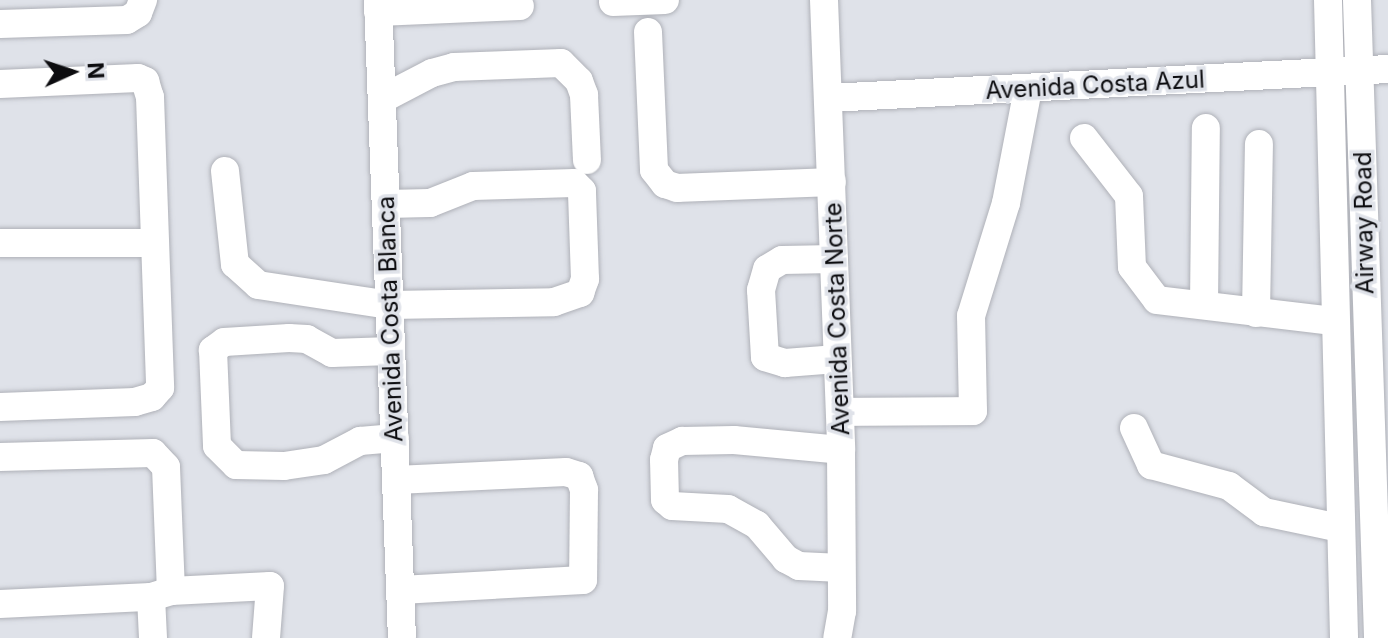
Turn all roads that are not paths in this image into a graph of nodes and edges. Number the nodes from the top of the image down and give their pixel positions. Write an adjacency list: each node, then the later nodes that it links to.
1 (143, 0): 9 (street)
2 (665, 0): 6 (street)
3 (824, 0): 15 (street, Avenida Costa Norte)
4 (1328, 0): 12 (street, Airway Road)
5 (1357, 0): 11 (street, Airway Road)
6 (613, 2)
7 (378, 6): 8 (street); 16 (street, Avenida Costa Blanca)
8 (520, 6)
9 (0, 24)
10 (648, 32): 22 (street)
11 (1374, 70): 12 (street, Avenida Costa Azul); 50 (street, Airway Road)
12 (1329, 73): 14 (street, Avenida Costa Azul); 30 (street, Airway Road)
13 (0, 84): 25 (street)
14 (1028, 89): 15 (street, Avenida Costa Azul); 34 (street)
15 (829, 98): 22 (street, Avenida Costa Norte)
16 (382, 99): 20 (street); 23 (street, Avenida Costa Blanca)
17 (1206, 128): 28 (street)
18 (1084, 138): 28 (street)
19 (1259, 144): 29 (street)
20 (587, 160)
21 (225, 171): 27 (street)
22 (832, 182): 26 (street, Avenida Costa Norte)
23 (386, 204): 27 (street, Avenida Costa Blanca); 27 (street)
24 (0, 243): 25 (street)
25 (155, 243): 33 (street)
26 (834, 259): 32 (street, Avenida Costa Norte); 32 (street)
27 (390, 305): 31 (street, Avenida Costa Blanca)
28 (1204, 305): 29 (street)
29 (1256, 313): 30 (street)
30 (1334, 321): 40 (street, Airway Road)
31 (391, 351): 36 (street, Avenida Costa Blanca); 36 (street)
32 (837, 359): 34 (street, Avenida Costa Norte)
33 (0, 407)
34 (840, 412): 37 (street, Avenida Costa Norte)
35 (1134, 428): 40 (street)
36 (395, 438): 39 (street, Avenida Costa Blanca)
37 (841, 450): 41 (street, Avenida Costa Norte); 41 (street)
38 (0, 457): 43 (street)
39 (396, 480): 42 (street, Avenida Costa Blanca); 42 (street)
40 (1340, 528): 49 (street, Airway Road)
41 (841, 568): 48 (street, Avenida Costa Norte)
42 (400, 590): 47 (street, Avenida Costa Blanca)
43 (161, 594): 44 (street); 45 (street); 46 (street)
44 (0, 604)
45 (153, 638)
46 (266, 638)
47 (402, 638)
48 (837, 638)
49 (1344, 638)
50 (1378, 638)

